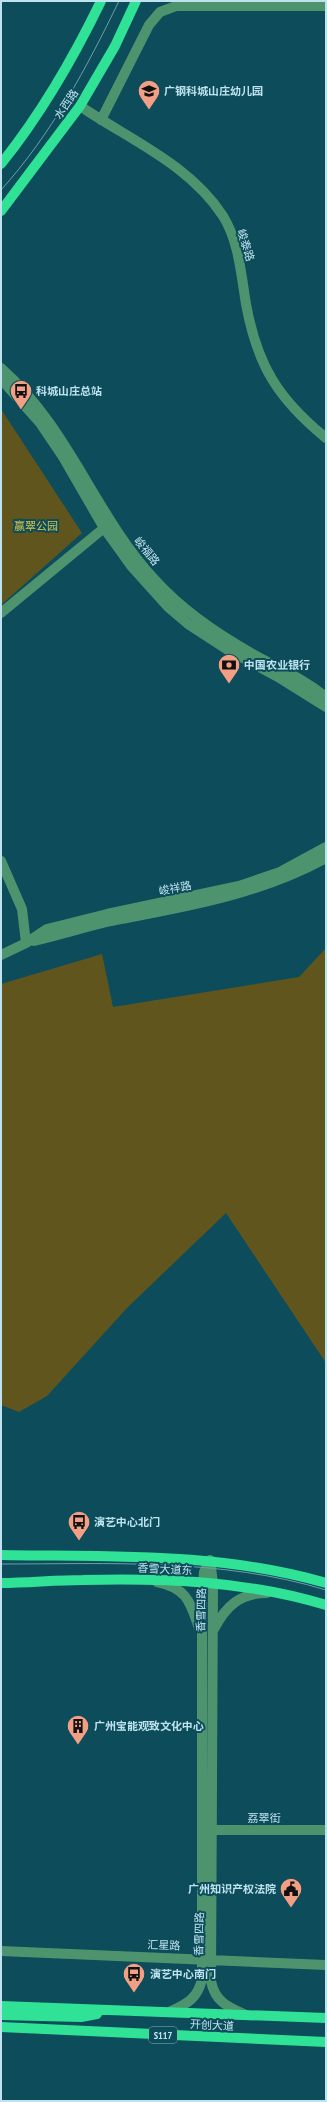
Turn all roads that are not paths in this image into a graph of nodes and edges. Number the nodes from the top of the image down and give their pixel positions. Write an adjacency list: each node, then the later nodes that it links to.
1 (101, 1): 6 (main road, 水西路)
2 (136, 1): 4 (main road, 水西路)
3 (326, 6): 5 (street)
4 (80, 106): 5 (street, 峻泰路); 7 (main road, 水西路)
5 (101, 120): 10 (street, 峻泰路)
6 (1, 164)
7 (1, 211)
8 (1, 368): 13 (street, 峻福路)
9 (1, 379): 11 (street, 峻福路)
10 (326, 438)
11 (104, 528): 12 (street); 14 (street, 峻福路)
12 (1, 613)
13 (326, 697)
14 (326, 707)
15 (326, 847): 18 (street, 峻祥路)
16 (326, 858): 18 (street, 峻祥路)
17 (1, 861): 18 (street)
18 (26, 943): 19 (street, 峻祥路)
19 (1, 955)
20 (1, 1555): 21 (main road, 香雪大道东)
21 (210, 1560): 23 (street, 香雪四路); 25 (street, 香雪四路); 26 (main road, 香雪大道东)
22 (139, 1579): 23 (main road, 香雪大道东); 24 (main road, 香雪大道东); 30 (street)
23 (203, 1582): 25 (main road, 香雪大道东); 30 (street, 香雪四路)
24 (1, 1583)
25 (213, 1583): 27 (main road, 香雪大道东); 29 (street, 香雪四路)
26 (326, 1583)
27 (283, 1594): 28 (main road, 香雪大道东); 29 (street)
28 (326, 1605)
29 (213, 1631): 32 (street, 香雪四路)
30 (202, 1634): 31 (street, 香雪四路)
31 (202, 1830): 32 (street, 荔翠街); 35 (street, 香雪四路)
32 (213, 1830): 33 (street, 荔翠街); 35 (street, 香雪四路)
33 (326, 1830)
34 (1, 1951): 35 (street, 汇星路)
35 (206, 1959): 36 (street, 汇星路); 39 (street, 香雪四路); 41 (street, 香雪四路)
36 (326, 1964)
37 (1, 2006): 38 (main road, 开创大道 / S117)
38 (116, 2010): 39 (main road, 开创大道 / S117); 40 (main road)
39 (171, 2011): 41 (main road, 开创大道 / S117)
40 (1, 2015)
41 (246, 2015): 42 (main road, 开创大道 / S117)
42 (326, 2018)
43 (1, 2027): 44 (main road, 开创大道 / S117)
44 (326, 2042)

